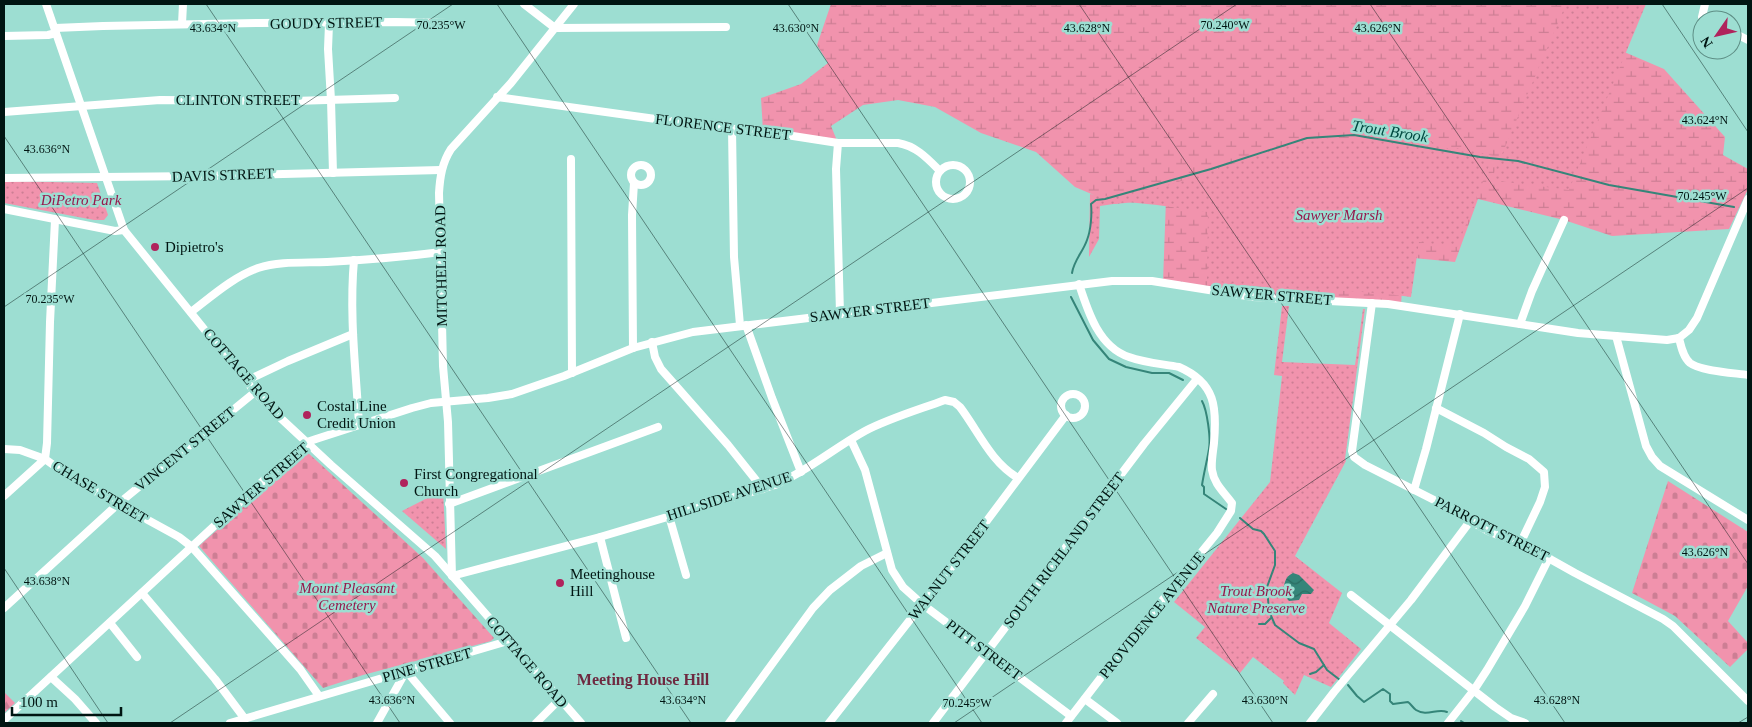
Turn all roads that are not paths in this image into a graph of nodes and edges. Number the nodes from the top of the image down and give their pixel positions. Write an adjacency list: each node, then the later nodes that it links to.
1 (46, 4): 10 (street, COTTAGE ROAD)
2 (183, 4): 6 (street)
3 (524, 4): 9 (street)
4 (574, 4): 9 (street, MITCHELL ROAD)
5 (448, 23): 7 (street, GOUDY STREET)
6 (182, 24): 7 (street, GOUDY STREET); 10 (street, GOUDY STREET)
7 (329, 24): 14 (street)
8 (726, 27): 9 (street)
9 (555, 28): 12 (street, MITCHELL ROAD)
10 (56, 31): 11 (street, GOUDY STREET); 15 (street, COTTAGE ROAD)
11 (4, 36)
12 (497, 97): 17 (street, FLORENCE STREET); 20 (street, MITCHELL ROAD)
13 (395, 98): 14 (street, CLINTON STREET)
14 (331, 100): 15 (street, CLINTON STREET); 22 (street)
15 (81, 106): 16 (street, CLINTON STREET); 23 (street, COTTAGE ROAD)
16 (4, 112)
17 (732, 129): 18 (street, FLORENCE STREET); 39 (street)
18 (838, 144): 21 (street, FLORENCE STREET); 36 (street)
19 (571, 159): 45 (street)
20 (441, 170): 22 (street, DAVIS STREET); 31 (street, MITCHELL ROAD)
21 (940, 171): 21 (street)
22 (333, 173): 23 (street, DAVIS STREET)
23 (104, 177): 24 (street, DAVIS STREET); 30 (street, COTTAGE ROAD)
24 (4, 178)
25 (634, 183): 44 (street)
26 (1748, 199): 42 (street)
27 (4, 209): 28 (street)
28 (55, 220): 30 (street); 58 (street, CHASE STREET)
29 (1564, 220): 38 (street)
30 (124, 230): 35 (street, COTTAGE ROAD)
31 (441, 252): 32 (street); 50 (street, MITCHELL ROAD)
32 (354, 260): 35 (street); 40 (street)
33 (1079, 284): 34 (street, SAWYER STREET); 36 (street, SAWYER STREET); 47 (street)
34 (1372, 303): 37 (street, SAWYER STREET); 62 (street, PARROTT STREET)
35 (191, 312): 48 (street, COTTAGE ROAD)
36 (840, 313): 39 (street, SAWYER STREET)
37 (1460, 314): 38 (street, SAWYER STREET); 51 (street)
38 (1520, 324): 41 (street, SAWYER STREET)
39 (743, 325): 43 (street, SAWYER STREET); 59 (street)
40 (353, 334): 48 (street); 53 (street)
41 (1616, 336): 42 (street, SAWYER STREET); 68 (street)
42 (1679, 338): 46 (street)
43 (652, 342): 44 (street, SAWYER STREET); 61 (street)
44 (633, 348): 45 (street, SAWYER STREET)
45 (572, 373): 50 (street, SAWYER STREET)
46 (1748, 375)
47 (1197, 378): 84 (street, SOUTH RICHLAND STREET); 92 (street, PROVIDENCE AVENUE)
48 (247, 382): 49 (street, COTTAGE ROAD)
49 (255, 392): 56 (street, COTTAGE ROAD); 64 (street, VINCENT STREET)
50 (446, 402): 53 (street, SAWYER STREET); 65 (street, MITCHELL ROAD)
51 (1436, 408): 62 (street); 70 (street)
52 (1066, 415): 60 (street, WALNUT STREET)
53 (359, 425): 56 (street, SAWYER STREET)
54 (658, 427): 65 (street)
55 (851, 440): 59 (street, HILLSIDE AVENUE); 60 (street, HILLSIDE AVENUE); 72 (street, PITT STREET)
56 (308, 442): 71 (street, SAWYER STREET); 75 (street, COTTAGE ROAD)
57 (4, 449): 58 (street)
58 (45, 458): 63 (street); 64 (street, CHASE STREET)
59 (802, 472): 61 (street, HILLSIDE AVENUE)
60 (1018, 478): 78 (street, WALNUT STREET)
61 (763, 489): 66 (street, HILLSIDE AVENUE)
62 (1414, 490): 67 (street, PARROTT STREET)
63 (4, 496)
64 (118, 504): 71 (street, CHASE STREET); 79 (street, VINCENT STREET)
65 (449, 504): 75 (street, MITCHELL ROAD)
66 (669, 516): 69 (street, HILLSIDE AVENUE); 74 (street)
67 (1471, 520): 70 (street, PARROTT STREET); 81 (street)
68 (1748, 520)
69 (600, 537): 75 (street, HILLSIDE AVENUE); 82 (street)
70 (1520, 544): 73 (street, PARROTT STREET)
71 (192, 547): 76 (street, SAWYER STREET); 90 (street, CHASE STREET)
72 (887, 554): 78 (street, PITT STREET); 103 (street)
73 (1549, 558): 88 (street); 93 (street, PARROTT STREET)
74 (686, 575)
75 (452, 576): 83 (street, COTTAGE ROAD)
76 (142, 593): 80 (street, SAWYER STREET); 95 (street)
77 (1351, 595): 81 (street)
78 (922, 604): 84 (street, PITT STREET); 104 (street, WALNUT STREET)
79 (4, 608)
80 (110, 623): 85 (street); 87 (street, SAWYER STREET)
81 (1391, 624): 88 (street); 109 (street)
82 (626, 638)
83 (508, 641): 86 (street, PINE STREET); 91 (street, COTTAGE ROAD)
84 (987, 652): 94 (street, PITT STREET); 105 (street, SOUTH RICHLAND STREET)
85 (137, 657)
86 (406, 671): 90 (street, PINE STREET); 99 (street); 100 (street)
87 (51, 677): 96 (street, SAWYER STREET); 97 (street)
88 (1474, 690): 110 (street); 111 (street)
89 (1213, 694): 108 (street)
90 (319, 696): 95 (street, PINE STREET)
91 (560, 699): 101 (street); 102 (street, COTTAGE ROAD)
92 (1085, 699): 94 (street, PROVIDENCE AVENUE); 107 (street)
93 (1748, 701)
94 (1071, 716): 106 (street, PROVIDENCE AVENUE)
95 (245, 719): 98 (street, PINE STREET)
96 (4, 720)
97 (96, 723)
98 (230, 723)
99 (377, 723)
100 (450, 723)
101 (536, 723)
102 (581, 723)
103 (729, 723)
104 (830, 723)
105 (933, 723)
106 (1066, 723)
107 (1117, 723)
108 (1188, 723)
109 (1310, 723)
110 (1448, 723)
111 (1525, 723)

